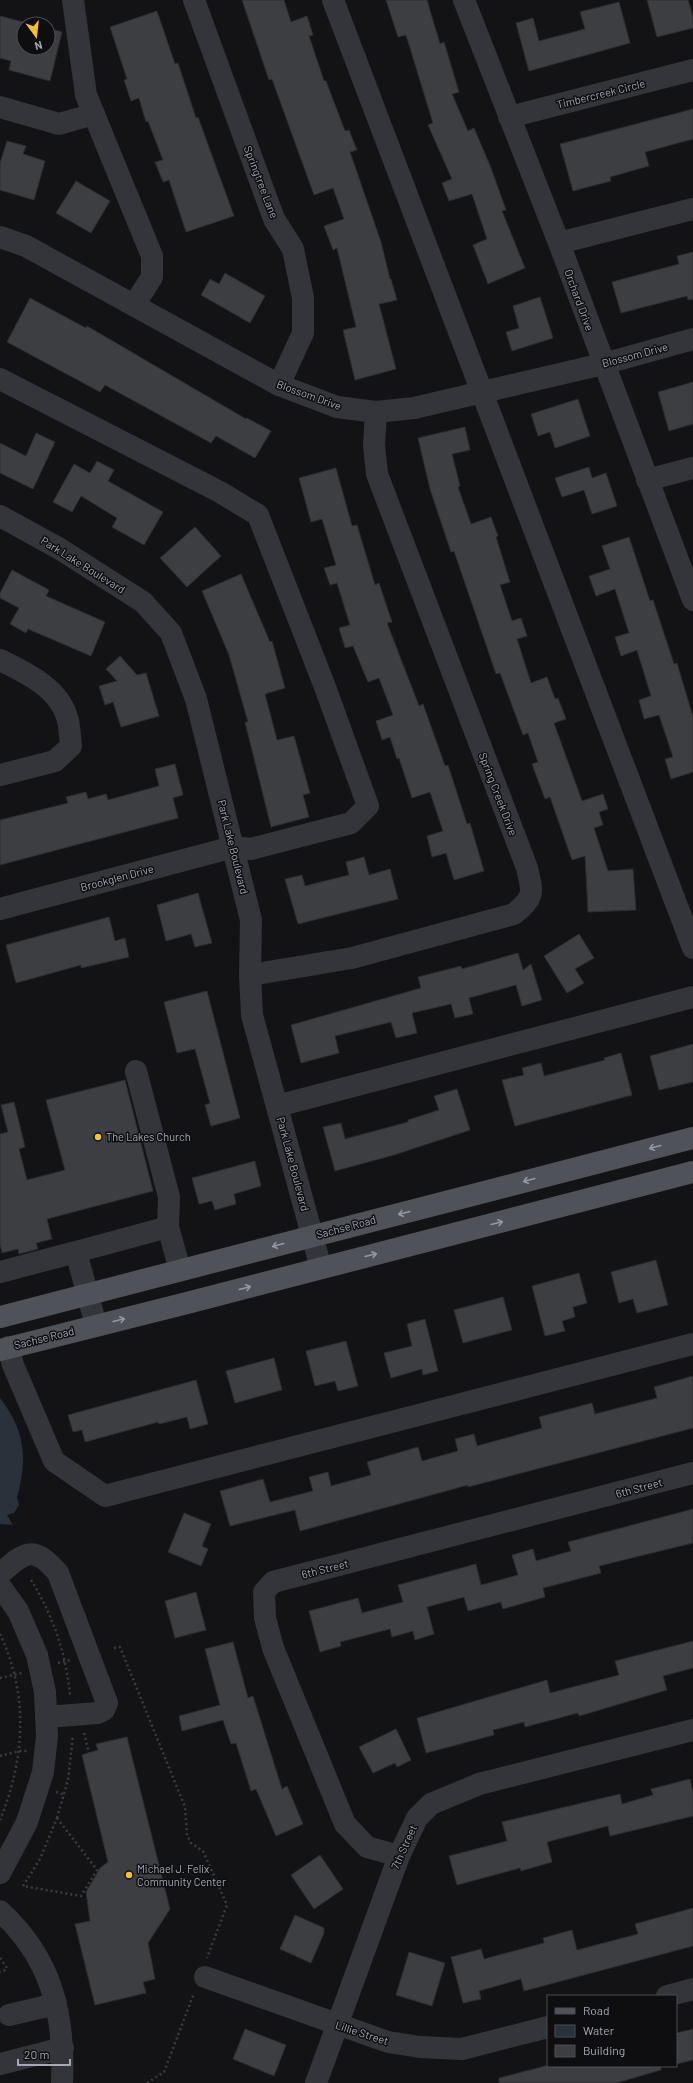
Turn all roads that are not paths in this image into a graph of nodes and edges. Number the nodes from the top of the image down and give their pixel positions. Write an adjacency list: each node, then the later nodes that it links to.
1 (73, 0): 7 (street)
2 (194, 0): 16 (street, Springtree Lane)
3 (333, 0): 17 (street)
4 (465, 0): 8 (street, Orchard Drive)
5 (693, 70): 8 (street, Timbercreek Circle)
6 (0, 107): 7 (street)
7 (94, 114): 12 (street)
8 (509, 118): 11 (street, Orchard Drive)
9 (693, 209): 11 (street)
10 (0, 236): 12 (street, Blossom Drive)
11 (559, 244): 14 (street, Orchard Drive)
12 (134, 305): 16 (street, Blossom Drive)
13 (693, 339): 14 (street, Blossom Drive)
14 (603, 364): 17 (street, Blossom Drive); 20 (street, Orchard Drive)
15 (0, 379): 25 (street, Brookglen Drive)
16 (279, 385): 18 (street, Blossom Drive)
17 (481, 392): 18 (street, Blossom Drive); 27 (street)
18 (376, 412): 28 (street, Spring Creek Drive)
19 (693, 468): 20 (street)
20 (647, 480): 22 (street, Orchard Drive)
21 (0, 516): 25 (street, Park Lake Boulevard)
22 (692, 597)
23 (0, 660): 24 (street)
24 (0, 775)
25 (233, 847): 26 (street, Brookglen Drive); 28 (street, Park Lake Boulevard)
26 (0, 909)
27 (693, 948)
28 (250, 975): 31 (street, Park Lake Boulevard)
29 (693, 998): 31 (street)
30 (136, 1071): 34 (street)
31 (277, 1106): 35 (street, Park Lake Boulevard)
32 (693, 1138): 35 (main road, Sachse Road, one-way to 35)
33 (693, 1172): 37 (main road, Sachse Road, one-way to 33)
34 (168, 1227): 36 (street); 38 (street)
35 (313, 1236): 37 (street, Park Lake Boulevard); 38 (main road, Sachse Road, one-way to 38)
36 (76, 1252): 39 (street); 40 (street)
37 (321, 1268): 42 (main road, Sachse Road, one-way to 37)
38 (180, 1270): 40 (main road, Sachse Road)
39 (0, 1272)
40 (88, 1294): 41 (main road, Sachse Road); 42 (street)
41 (1, 1313)
42 (96, 1325): 44 (main road, Sachse Road)
43 (693, 1344): 44 (street)
44 (4, 1348)
45 (693, 1473): 50 (street, 6th Street)
46 (0, 1574): 48 (street)
47 (0, 1586): 48 (street)
48 (46, 1717): 51 (street)
49 (693, 1730): 50 (street, 7th Street)
50 (399, 1856): 58 (street, 7th Street)
51 (0, 1873)
52 (0, 1911): 56 (street)
53 (203, 1975): 58 (street, Lillie Street)
54 (693, 1989): 55 (street)
55 (671, 1995)
56 (56, 2004): 57 (street); 60 (street)
57 (9, 2015)
58 (338, 2025): 59 (street, Lillie Street); 63 (street, 7th Street)
59 (547, 2027)
60 (63, 2048): 61 (street); 62 (street)
61 (0, 2064)
62 (62, 2083)
63 (316, 2083)

